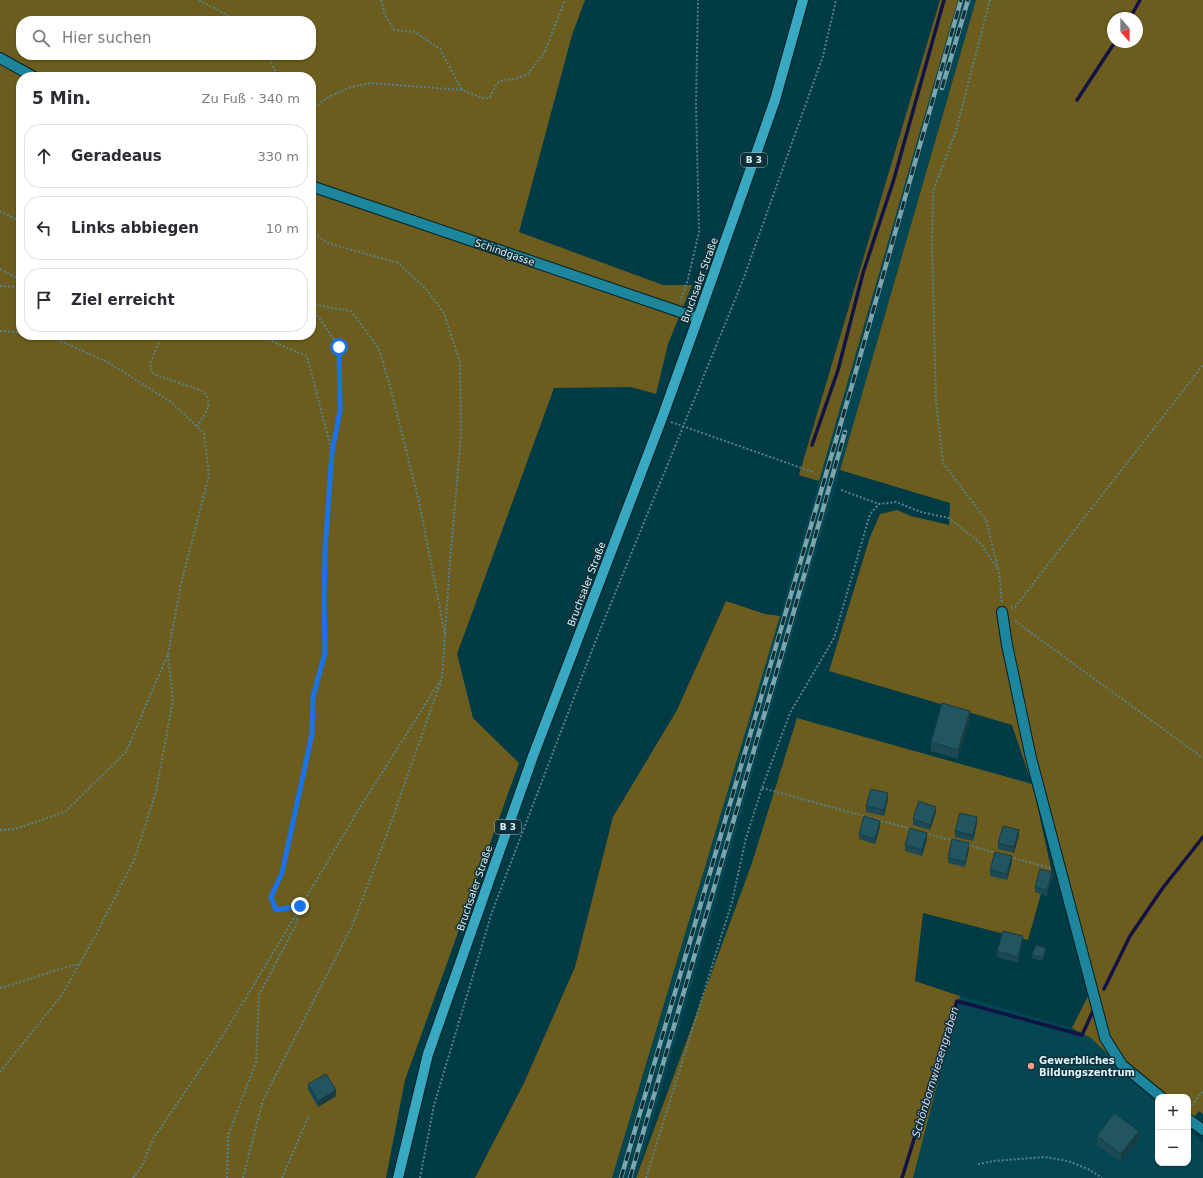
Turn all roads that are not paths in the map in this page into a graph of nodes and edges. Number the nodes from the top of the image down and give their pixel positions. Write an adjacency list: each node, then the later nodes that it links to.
1 (803, 0): 5 (main road, Bruchsaler Straße / B 3)
2 (0, 58): 3 (street)
3 (25, 72)
4 (316, 188): 5 (street, Schindgasse)
5 (698, 318): 10 (main road, Bruchsaler Straße / B 3)
6 (1002, 612): 7 (street)
7 (1157, 1094)
8 (1191, 1121): 9 (street)
9 (1203, 1130)
10 (398, 1178)

